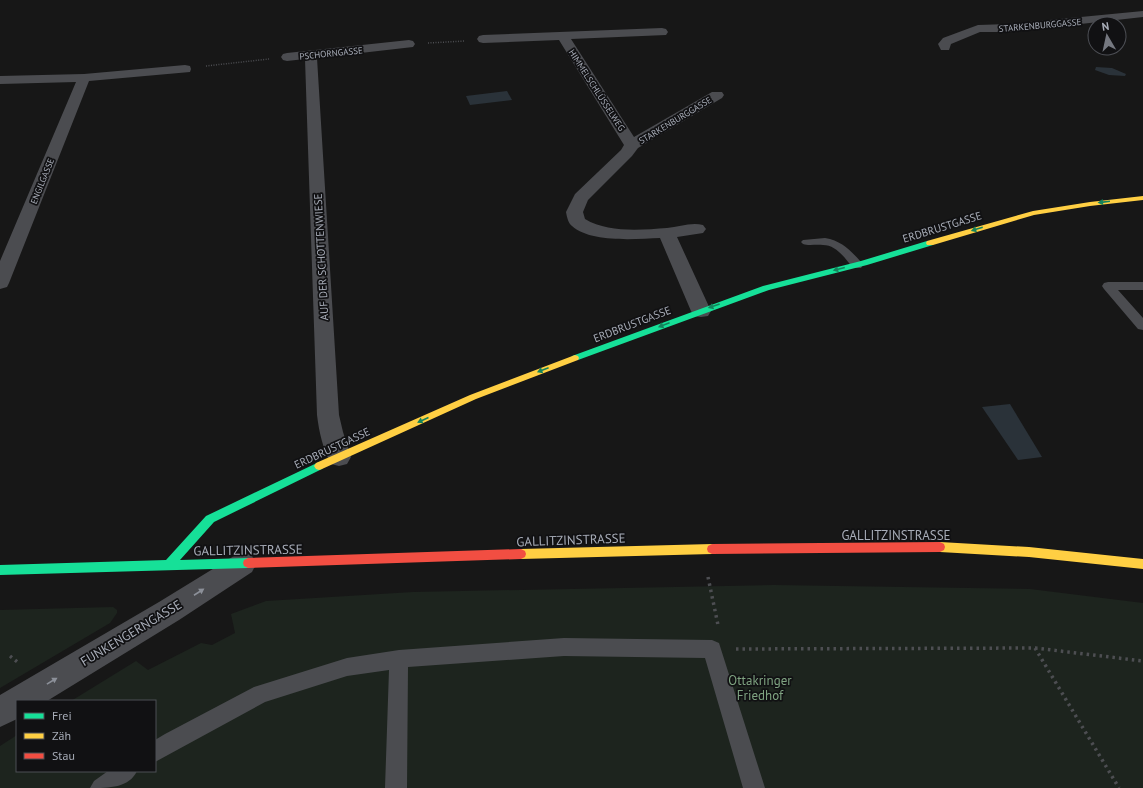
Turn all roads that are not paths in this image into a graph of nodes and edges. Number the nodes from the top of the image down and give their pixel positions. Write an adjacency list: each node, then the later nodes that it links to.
1 (1143, 14): 6 (street, STARKENBURGGASSE)
2 (662, 32): 3 (street)
3 (562, 35): 4 (street); 13 (street, HIMMELSCHLÜSSELWEG)
4 (483, 39)
5 (409, 44): 7 (street, PSCHORNGASSE)
6 (945, 47)
7 (311, 55): 8 (street, PSCHORNGASSE); 23 (street, AUF DER SCHOTTENWIESE)
8 (287, 57)
9 (185, 69): 10 (street)
10 (84, 78): 11 (street); 19 (street, ENGILGASSE)
11 (0, 80)
12 (717, 94): 13 (street, STARKENBURGGASSE)
13 (632, 145): 16 (street, STARKENBURGGASSE)
14 (1143, 198): 18 (street, ERDBRUSTGASSE, one-way to 18)
15 (696, 229): 16 (street, STARKENBURGGASSE)
16 (666, 233): 21 (street)
17 (807, 242): 18 (lane)
18 (857, 264): 21 (street, ERDBRUSTGASSE, one-way to 21)
19 (0, 283)
20 (1143, 286): 22 (lane)
21 (701, 311): 23 (street, ERDBRUSTGASSE, one-way to 23)
22 (1143, 326)
23 (339, 457): 26 (street, ERDBRUSTGASSE)
24 (243, 564): 25 (street, GALLITZINSTRASSE); 26 (street, GALLITZINSTRASSE); 29 (street, FUNKENGERNGASSE, one-way to 24)
25 (1143, 564)
26 (169, 565): 27 (street, GALLITZINSTRASSE)
27 (0, 570)
28 (399, 659): 32 (lane); 35 (lane); 36 (lane)
29 (20, 700)
30 (16, 702): 31 (street, FUNKENGERNGASSE)
31 (0, 712)
32 (156, 751)
33 (125, 772): 34 (lane)
34 (101, 788)
35 (396, 788)
36 (754, 788)

